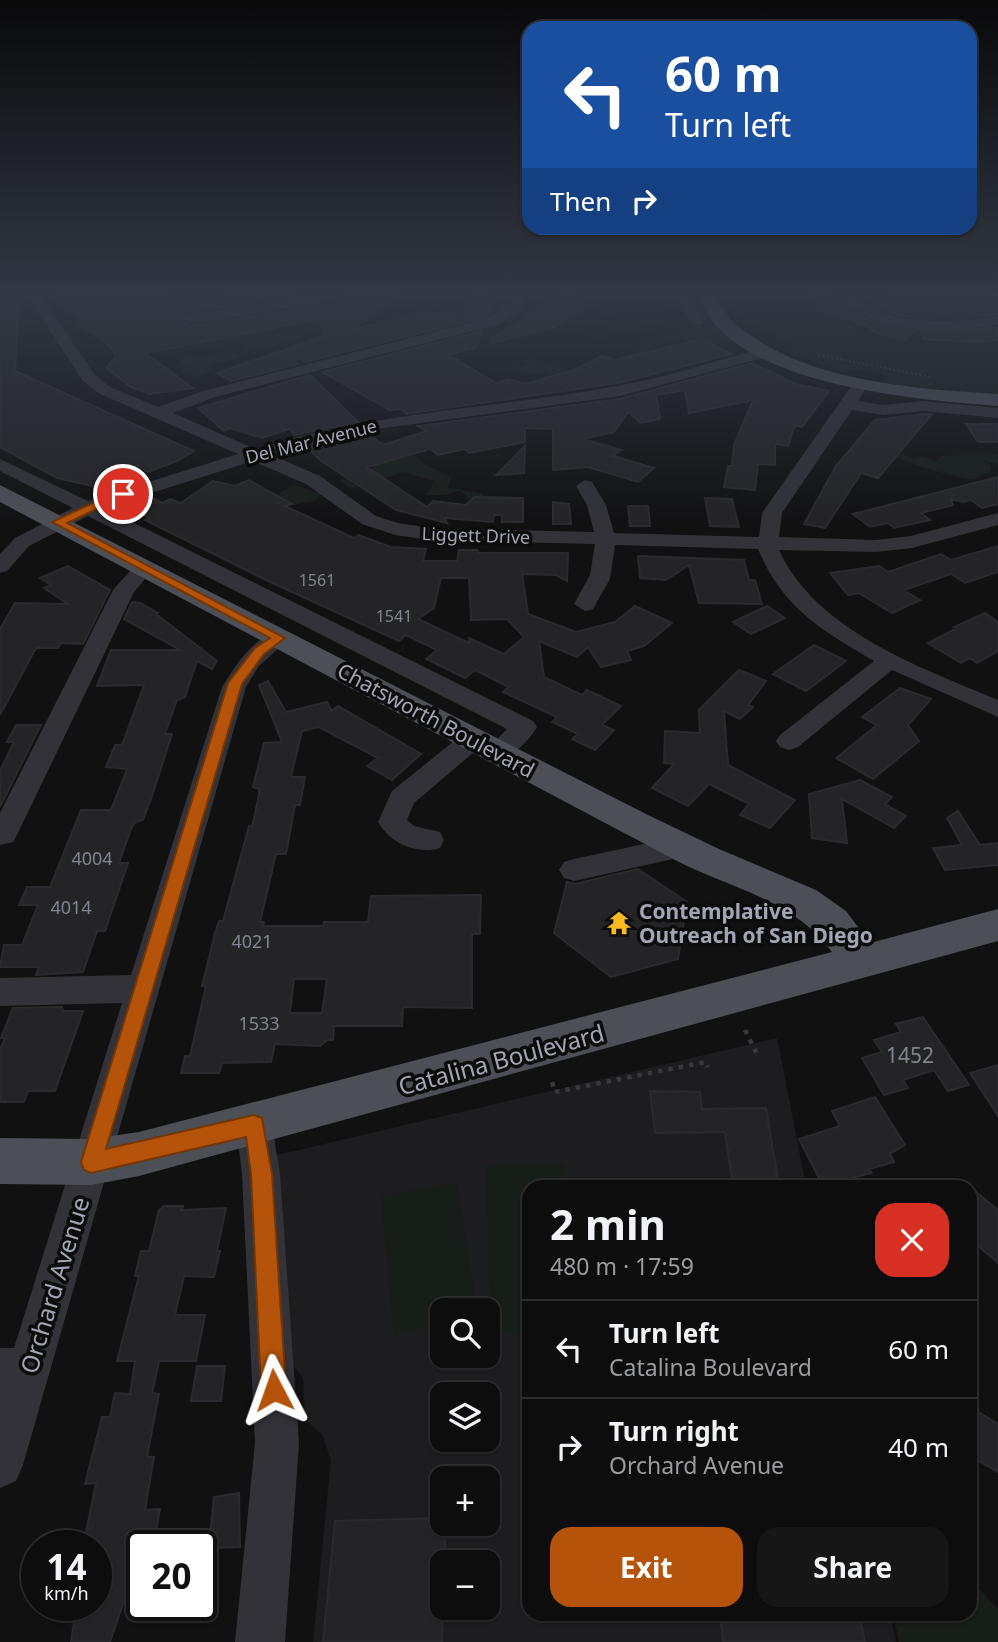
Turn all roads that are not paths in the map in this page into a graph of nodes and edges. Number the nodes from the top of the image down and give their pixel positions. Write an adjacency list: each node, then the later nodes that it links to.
1 (85, 373): 9 (street, Liggett Drive)
2 (292, 373): 9 (street)
3 (691, 373): 10 (street, Del Mar Avenue)
4 (821, 373): 5 (main road)
5 (860, 384): 6 (main road); 7 (street)
6 (998, 400)
7 (847, 404): 8 (street); 18 (street)
8 (998, 413)
9 (156, 414): 10 (street, Liggett Drive)
10 (254, 454): 14 (street, Del Mar Avenue); 17 (street, Liggett Drive)
11 (0, 464): 14 (street)
12 (585, 486): 17 (street)
13 (0, 492): 16 (main road, Chatsworth Boulevard)
14 (88, 508): 16 (street, Del Mar Avenue); 26 (street)
15 (998, 519): 18 (street, Liggett Drive)
16 (58, 522): 19 (street, Del Mar Avenue); 20 (main road, Chatsworth Boulevard)
17 (603, 540): 18 (street, Liggett Drive); 21 (street)
18 (769, 545): 23 (street)
19 (0, 567)
20 (145, 567): 22 (main road, Chatsworth Boulevard); 27 (street)
21 (585, 604)
22 (279, 638): 26 (main road, Chatsworth Boulevard); 33 (street, Orchard Avenue)
23 (888, 661): 24 (street); 25 (street)
24 (998, 709)
25 (789, 741)
26 (486, 746): 28 (street); 29 (main road, Chatsworth Boulevard)
27 (3, 835)
28 (430, 840)
29 (681, 847): 30 (street); 32 (main road, Chatsworth Boulevard)
30 (575, 870)
31 (998, 925): 32 (main road, Catalina Boulevard)
32 (860, 960): 35 (main road, Catalina Boulevard)
33 (142, 989): 34 (street); 37 (street, Orchard Avenue)
34 (0, 992)
35 (254, 1125): 37 (main road, Catalina Boulevard); 40 (street)
36 (0, 1161): 37 (main road, Catalina Boulevard)
37 (91, 1162): 38 (street, Orchard Avenue)
38 (14, 1369): 39 (street, Orchard Avenue)
39 (0, 1465)
40 (260, 1642)

